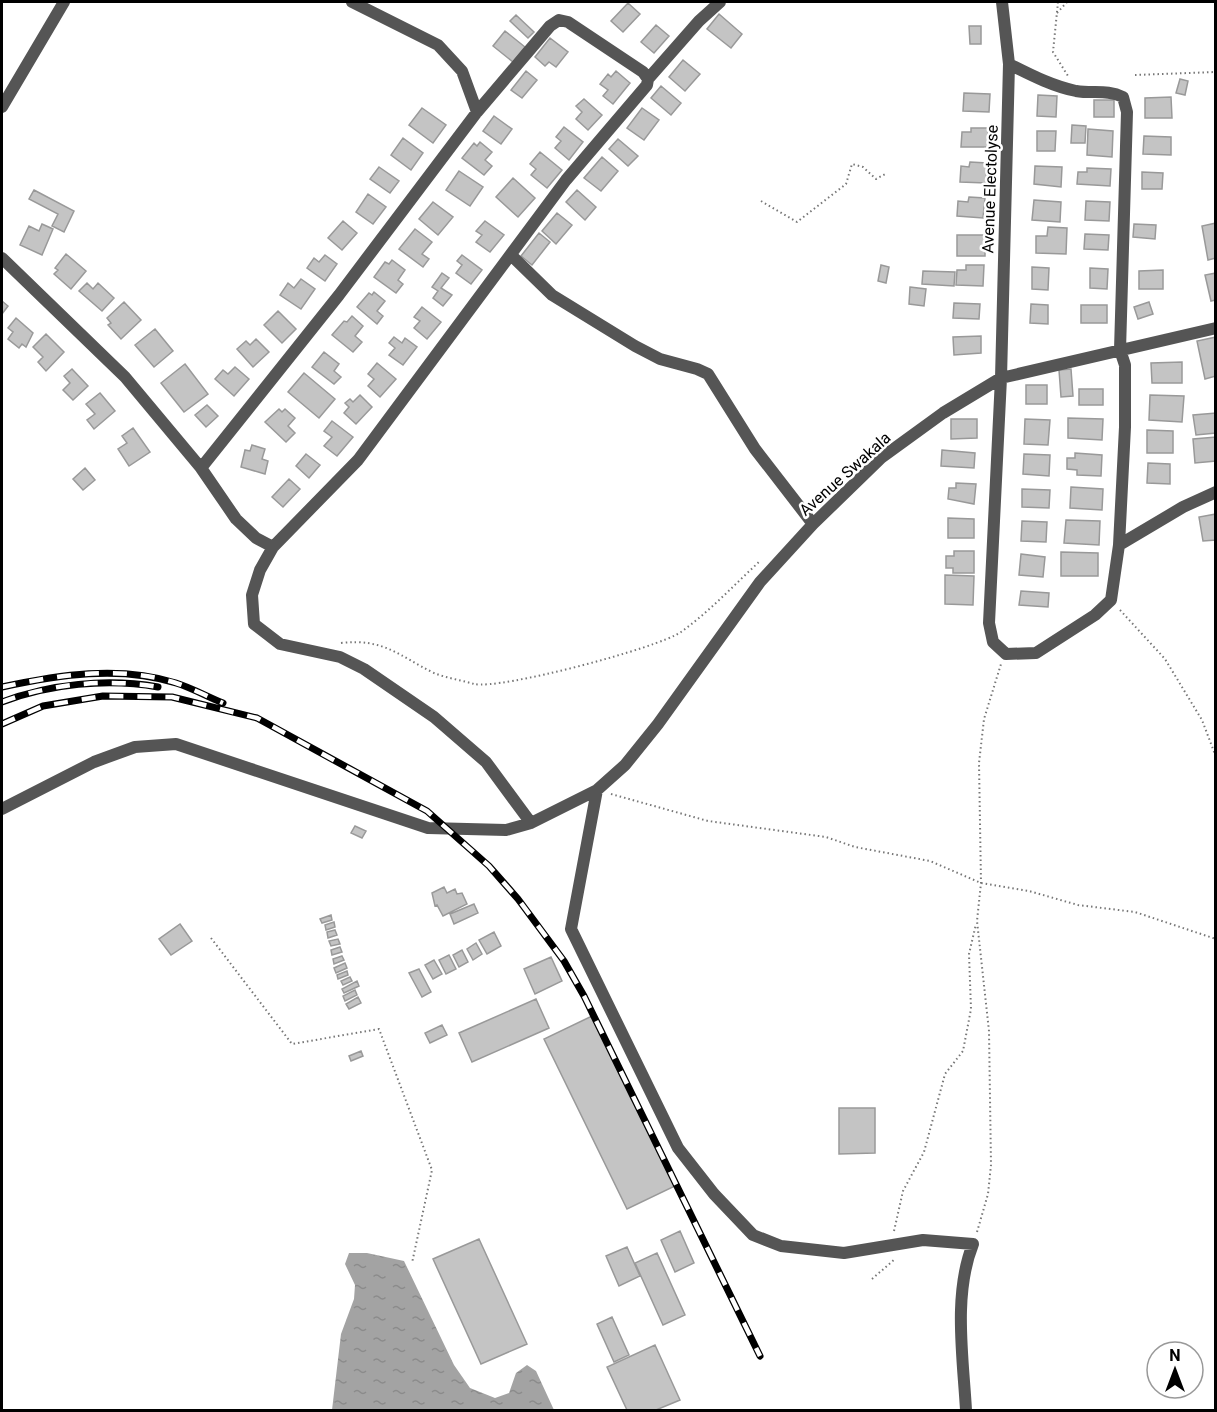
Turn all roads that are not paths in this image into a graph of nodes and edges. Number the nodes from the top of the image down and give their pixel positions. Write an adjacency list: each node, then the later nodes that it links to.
1 (64, 2): 7 (street)
2 (352, 2): 8 (street)
3 (720, 2): 6 (street)
4 (1002, 2): 5 (street, Avenue Electolyse)
5 (1010, 64): 12 (street); 13 (street, Avenue Electolyse)
6 (648, 79): 8 (street); 9 (street)
7 (2, 107)
8 (477, 112): 14 (street)
9 (511, 255): 16 (street); 18 (street)
10 (2, 258): 14 (street)
11 (1215, 328): 12 (street, Avenue Swakala)
12 (1120, 350): 13 (street, Avenue Swakala); 17 (street)
13 (1001, 378): 16 (street, Avenue Swakala); 17 (street, Avenue Electolyse)
14 (201, 468): 18 (street)
15 (1215, 492): 17 (street)
16 (813, 524): 19 (street, Avenue Swakala)
17 (1119, 546)
18 (273, 547): 21 (street)
19 (597, 790): 21 (street, Avenue Swakala); 22 (street)
20 (2, 809): 21 (street, Avenue Swakala)
21 (531, 823)
22 (966, 1410)

